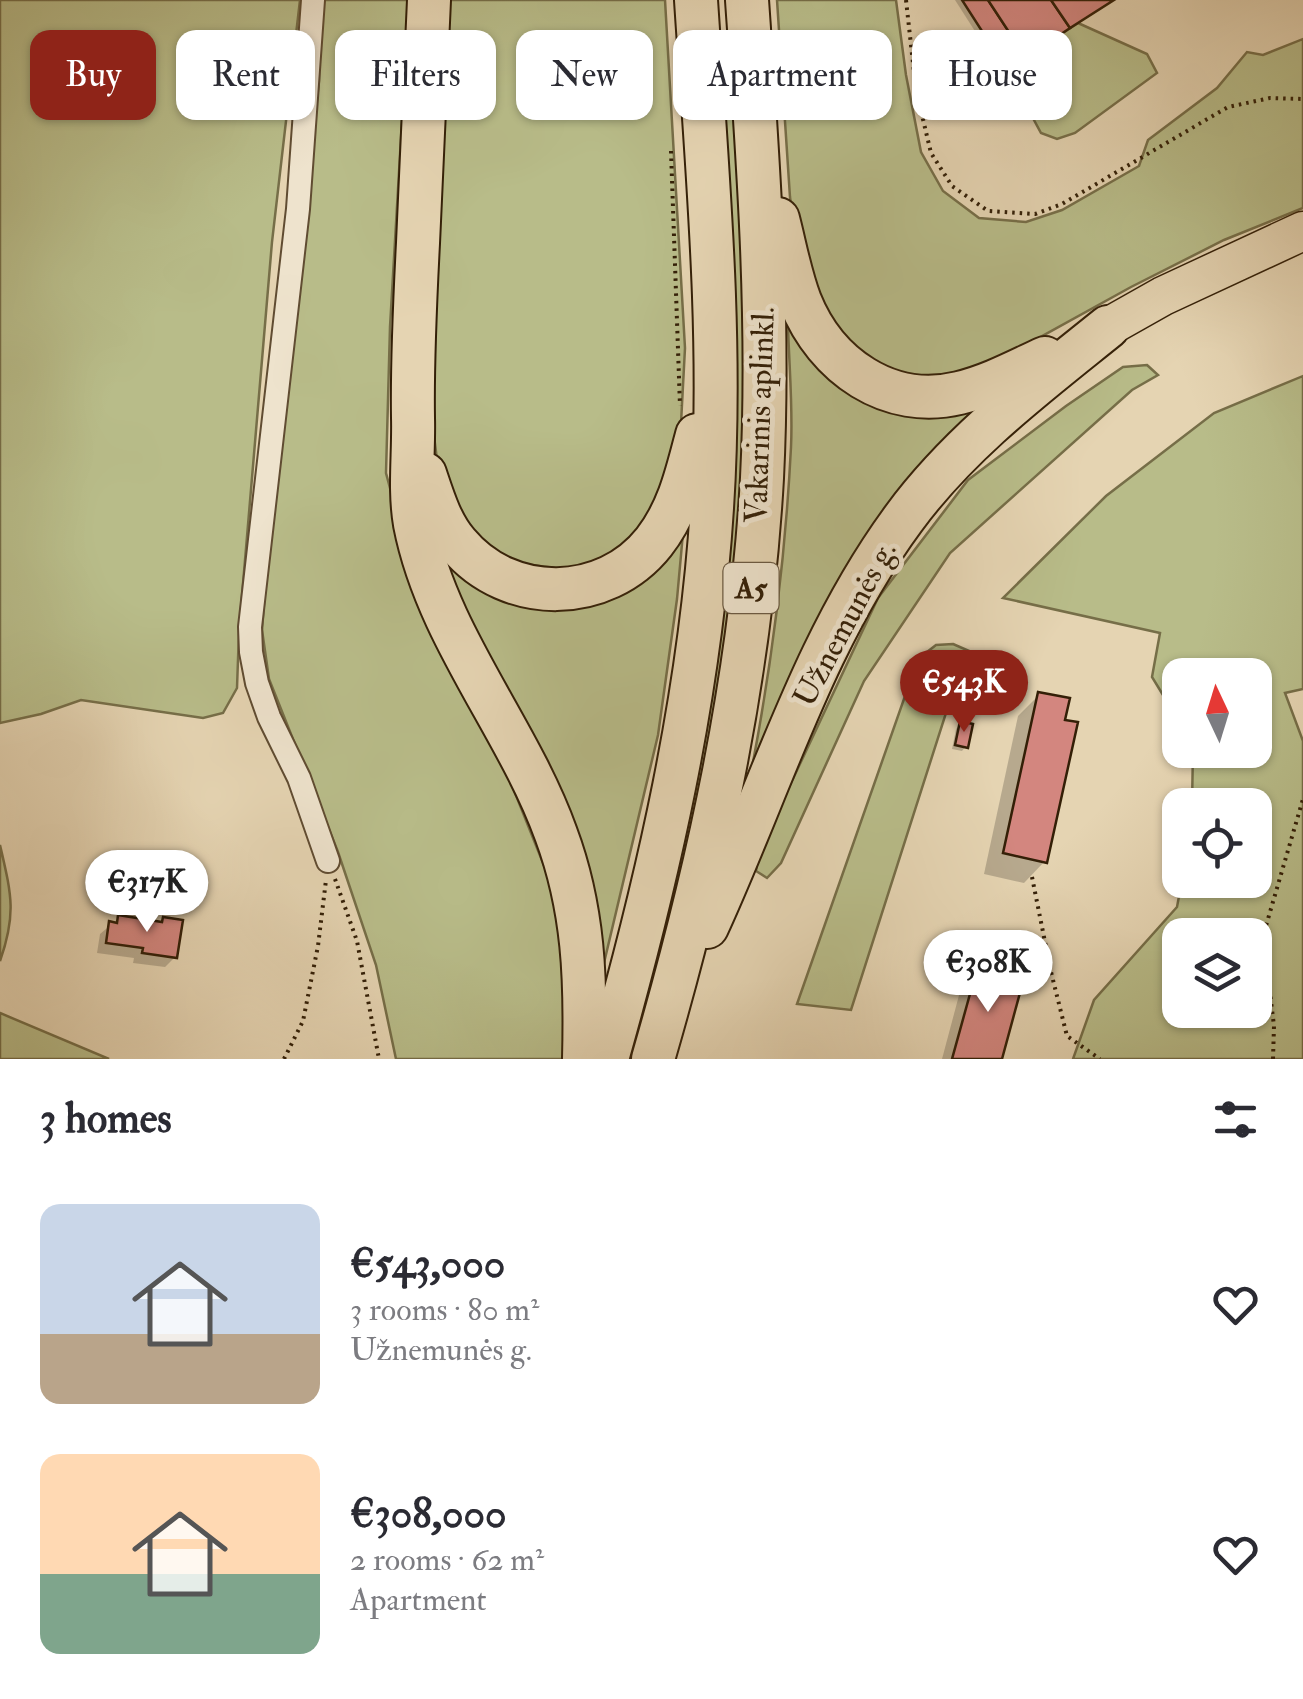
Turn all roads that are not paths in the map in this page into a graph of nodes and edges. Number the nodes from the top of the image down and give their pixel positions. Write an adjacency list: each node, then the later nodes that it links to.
1 (313, 0): 10 (street)
2 (429, 0): 9 (highway)
3 (696, 0): 8 (highway, Vakarinis aplinkl. / A5)
4 (747, 0): 5 (highway, Vakarinis aplinkl. / A5)
5 (758, 145): 7 (highway); 11 (highway, Vakarinis aplinkl. / A5)
6 (1303, 231): 7 (main road, Užnemunės g.)
7 (1108, 328): 11 (highway, Užnemunės g.)
8 (715, 365): 9 (highway); 13 (highway, Vakarinis aplinkl. / A5)
9 (413, 436): 12 (highway)
10 (328, 861)
11 (658, 1041)
12 (584, 1059)
13 (607, 1059)

